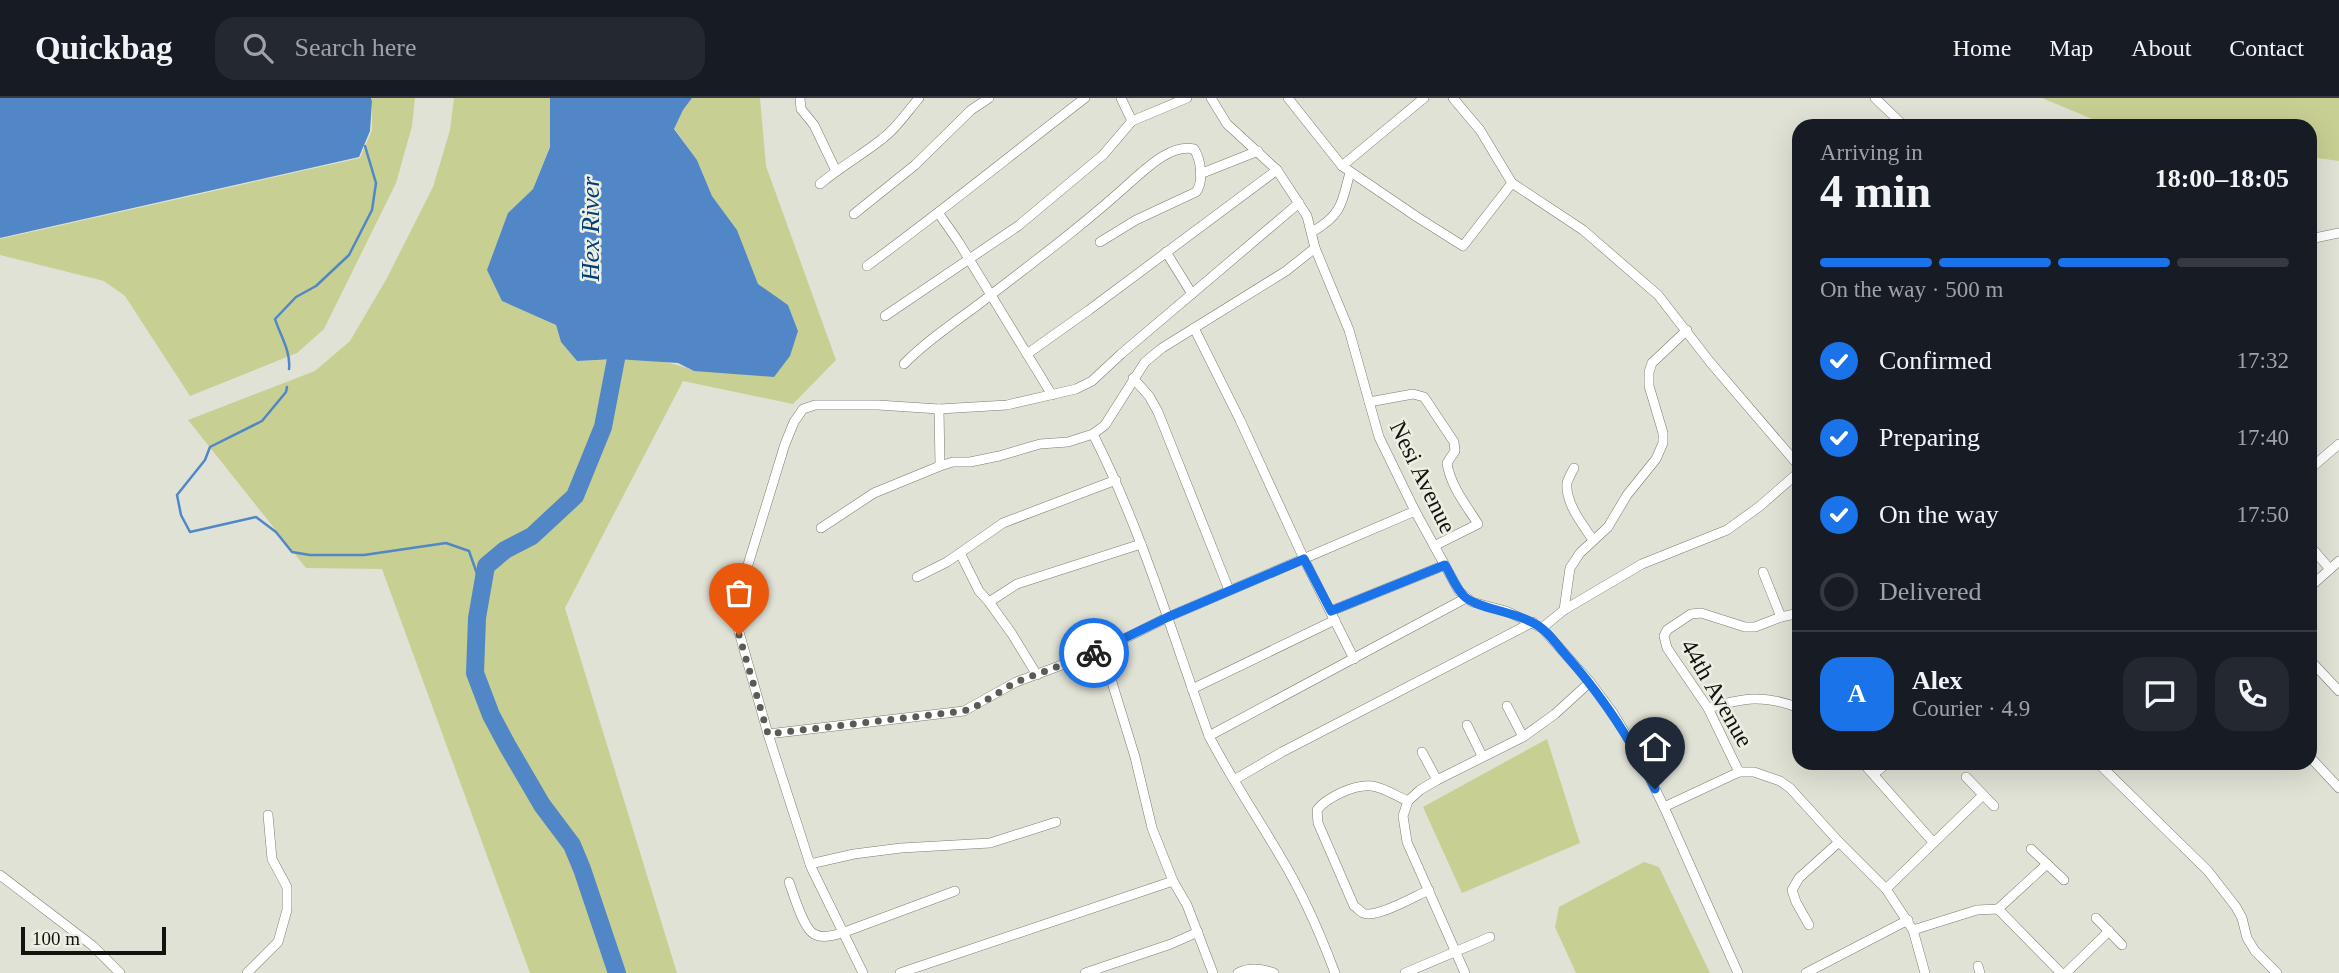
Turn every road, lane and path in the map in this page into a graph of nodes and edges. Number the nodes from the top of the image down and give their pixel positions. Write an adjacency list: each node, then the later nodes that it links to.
1 (800, 98): 17 (street)
2 (919, 98): 17 (street)
3 (989, 98): 23 (street)
4 (1084, 98): 22 (street)
5 (1121, 98): 13 (street)
6 (1187, 98): 13 (street)
7 (1211, 98): 14 (street, Nesi Avenue)
8 (1287, 98): 15 (street)
9 (1424, 98): 15 (street)
10 (1453, 98): 19 (street)
11 (1875, 98): 12 (street)
12 (1897, 119)
13 (1132, 121): 30 (street)
14 (1258, 151): 16 (street, Nesi Avenue); 18 (street)
15 (1346, 169): 19 (street); 24 (street)
16 (1277, 170): 21 (street, Nesi Avenue); 29 (street)
17 (836, 171): 20 (street)
18 (1200, 174): 27 (street); 33 (street)
19 (1512, 183): 36 (street)
20 (820, 184)
21 (1299, 203): 24 (street, Nesi Avenue); 32 (street)
22 (939, 214): 30 (street); 31 (street)
23 (854, 215)
24 (1312, 232): 28 (street, Nesi Avenue)
25 (2339, 233): 26 (street)
26 (2317, 238)
27 (1100, 242)
28 (1315, 248): 35 (street); 41 (street, Nesi Avenue)
29 (1166, 252): 32 (street); 37 (street)
30 (969, 258): 33 (street); 34 (street)
31 (867, 266)
32 (1192, 294): 40 (street)
33 (990, 295): 37 (street); 38 (street)
34 (885, 316)
35 (1194, 328): 39 (street); 58 (street)
36 (1687, 330): 45 (street); 53 (street)
37 (1027, 354): 40 (street)
38 (904, 364)
39 (1133, 378): 43 (street); 65 (street)
40 (1052, 395): 42 (street)
41 (1369, 402): 51 (street, Nesi Avenue); 55 (street)
42 (939, 409): 47 (street); 86 (street)
43 (1093, 434): 47 (street); 50 (street)
44 (2339, 444): 46 (street)
45 (1792, 458)
46 (2317, 463)
47 (940, 466): 52 (street)
48 (1574, 468): 53 (street)
49 (1792, 478): 68 (street)
50 (1116, 480): 54 (street); 56 (street)
51 (1415, 511): 55 (street, Nesi Avenue); 58 (street)
52 (821, 528)
53 (1593, 540): 68 (street)
54 (1141, 544): 67 (street); 71 (street)
55 (1434, 546): 60 (street, Nesi Avenue)
56 (960, 553): 63 (street); 67 (street)
57 (2317, 554): 61 (street)
58 (1304, 559): 65 (street); 69 (street)
59 (2339, 561): 61 (street)
60 (1445, 565): 66 (street, Nesi Avenue); 69 (street)
61 (2330, 569): 64 (street)
62 (1763, 572): 72 (street)
63 (917, 577)
64 (2317, 581)
65 (1229, 590): 71 (street)
66 (1466, 598): 73 (street); 76 (street)
67 (989, 602): 78 (street)
68 (1564, 610): 74 (street)
69 (1333, 615): 76 (street); 80 (street)
70 (1792, 615): 72 (street, 44th Avenue)
71 (1168, 617): 75 (street); 80 (street)
72 (1781, 617): 84 (street, 44th Avenue)
73 (1533, 622): 74 (street); 98 (street)
74 (1542, 628): 79 (street)
75 (1102, 650): 78 (street); 114 (street)
76 (1354, 659): 87 (street)
77 (2317, 667): 81 (street)
78 (1037, 675): 86 (street)
79 (1590, 682): 88 (street); 104 (street)
80 (1192, 689): 87 (street)
81 (2339, 691)
82 (1507, 706): 88 (street)
83 (1792, 706): 84 (street)
84 (1709, 708): 95 (street, 44th Avenue)
85 (1467, 725): 90 (street)
86 (768, 734): 110 (street)
87 (1209, 736): 98 (street)
88 (1522, 737): 90 (street)
89 (1422, 752): 99 (street)
90 (1482, 756): 99 (street)
91 (2317, 764): 100 (street)
92 (1869, 770): 96 (street)
93 (1879, 770): 96 (street)
94 (2105, 770): 147 (street)
95 (1739, 772): 104 (street); 107 (street)
96 (1874, 775): 108 (street)
97 (1966, 777): 101 (street)
98 (1234, 780): 140 (street)
99 (1437, 780): 102 (street)
100 (2339, 788)
101 (1983, 795): 103 (street); 108 (street)
102 (1408, 801): 116 (street); 116 (street)
103 (1994, 806)
104 (1664, 807): 143 (street)
105 (268, 815): 133 (street)
106 (1056, 822): 110 (street)
107 (1839, 842): 117 (street); 122 (street)
108 (1933, 842): 117 (street)
109 (2031, 849): 111 (street)
110 (810, 864): 126 (street)
111 (2048, 864): 113 (street); 119 (street)
112 (0, 875): 132 (street)
113 (2064, 880)
114 (1173, 881): 125 (street); 130 (street)
115 (789, 882): 126 (street)
116 (1429, 890): 129 (street)
117 (1886, 890): 121 (street)
118 (955, 891): 126 (street)
119 (1998, 909): 123 (street); 146 (street)
120 (2096, 918): 124 (street)
121 (1908, 920): 123 (street); 131 (street)
122 (1809, 926)
123 (1913, 930): 145 (street)
124 (2109, 931): 128 (street); 146 (street)
125 (1198, 932): 136 (street); 137 (street)
126 (842, 933): 134 (street)
127 (1490, 937): 129 (street)
128 (2122, 945)
129 (1455, 952): 141 (street); 142 (street)
130 (921, 970): 135 (street)
131 (1816, 970): 144 (street)
132 (120, 973)
133 (247, 973)
134 (863, 973)
135 (900, 973)
136 (1085, 973)
137 (1213, 973)
138 (1238, 973): 139 (street)
139 (1274, 973)
140 (1335, 973)
141 (1405, 973)
142 (1465, 973)
143 (1738, 973)
144 (1806, 973)
145 (1925, 973)
146 (2064, 973)
147 (2277, 973)

